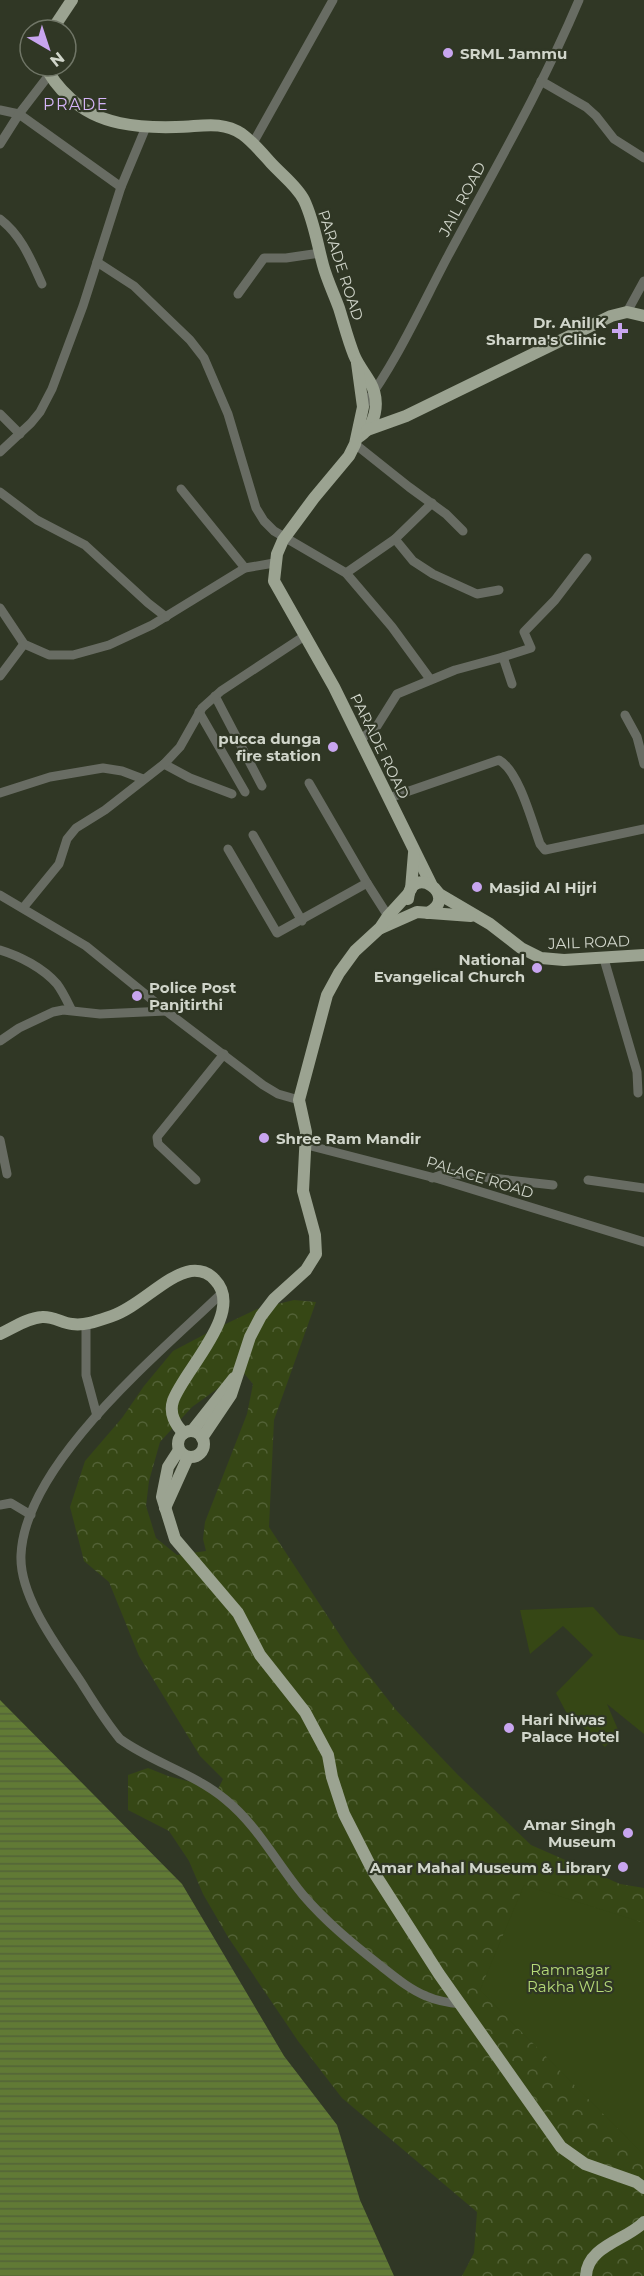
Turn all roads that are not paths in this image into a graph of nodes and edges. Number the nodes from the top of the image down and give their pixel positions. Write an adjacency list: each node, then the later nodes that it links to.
1 (72, 0): 4 (main road)
2 (333, 0): 11 (street)
3 (579, 0): 7 (street, JAIL ROAD)
4 (60, 18)
5 (43, 78): 9 (street)
6 (53, 78): 10 (main road, PARADE ROAD)
7 (541, 81): 13 (street); 24 (street, JAIL ROAD)
8 (0, 110): 9 (street)
9 (19, 114): 12 (street); 14 (street)
10 (146, 127): 11 (main road, PARADE ROAD); 14 (street)
11 (253, 143): 16 (main road, PARADE ROAD)
12 (0, 144)
13 (644, 158)
14 (121, 187): 17 (street)
15 (0, 219): 19 (street)
16 (320, 253): 20 (street); 23 (main road, PARADE ROAD)
17 (97, 262): 28 (street); 35 (street)
18 (644, 283): 21 (street)
19 (42, 284)
20 (238, 294)
21 (627, 312): 22 (main road); 27 (main road, PARADE ROAD)
22 (644, 316)
23 (357, 363): 24 (main road); 25 (main road, PARADE ROAD)
24 (374, 392): 25 (street, JAIL ROAD); 27 (main road)
25 (363, 407): 29 (main road, PARADE ROAD)
26 (0, 414): 28 (street)
27 (367, 430): 29 (main road, PARADE ROAD)
28 (20, 434): 30 (street)
29 (356, 441): 33 (street); 35 (main road, PARADE ROAD)
30 (0, 452)
31 (181, 489): 39 (street)
32 (0, 492): 44 (street)
33 (432, 503): 34 (street); 36 (street)
34 (463, 531)
35 (288, 536): 38 (main road, PARADE ROAD); 40 (street); 42 (main road, PARADE ROAD)
36 (395, 539): 40 (street); 41 (street)
37 (587, 558): 47 (street)
38 (274, 563): 39 (street); 42 (main road, PARADE ROAD)
39 (245, 568): 44 (street)
40 (346, 573): 49 (street)
41 (499, 590)
42 (282, 593): 45 (main road, PARADE ROAD)
43 (0, 608): 46 (street)
44 (166, 617): 46 (street)
45 (306, 635): 51 (street); 54 (main road, PARADE ROAD)
46 (24, 644): 48 (street)
47 (503, 657): 49 (street); 50 (street)
48 (0, 676)
49 (430, 679): 54 (street)
50 (512, 684)
51 (215, 696): 52 (street); 59 (street)
52 (199, 712): 55 (street); 60 (street)
53 (625, 715): 56 (street)
54 (360, 740): 63 (main road, PARADE ROAD)
55 (164, 764): 57 (street); 62 (street)
56 (644, 764)
57 (143, 779): 61 (street); 72 (street)
58 (309, 783): 68 (street)
59 (262, 786)
60 (245, 792)
61 (0, 793)
62 (232, 794)
63 (389, 798): 64 (street); 67 (main road, PARADE ROAD)
64 (644, 829)
65 (253, 835): 76 (street)
66 (228, 849): 76 (street)
67 (414, 852): 69 (main road, PARADE ROAD); 70 (main road)
68 (367, 883): 74 (street); 76 (street)
69 (435, 889): 70 (main road); 73 (main road); 75 (main road, JAIL ROAD)
70 (410, 891): 73 (main road); 74 (main road)
71 (0, 895): 72 (street)
72 (23, 908): 82 (street)
73 (423, 912): 75 (main road); 77 (main road)
74 (388, 916): 77 (main road)
75 (475, 917): 80 (main road, JAIL ROAD)
76 (302, 921)
77 (380, 928): 86 (main road)
78 (0, 950): 81 (street)
79 (644, 955): 80 (main road, JAIL ROAD)
80 (604, 959): 85 (street)
81 (71, 1009): 82 (street); 83 (street)
82 (166, 1011): 84 (street)
83 (0, 1041)
84 (224, 1054): 86 (street); 91 (street)
85 (638, 1093)
86 (299, 1100): 88 (main road)
87 (0, 1140): 89 (street)
88 (307, 1145): 90 (street, PALACE ROAD); 100 (main road)
89 (7, 1174)
90 (432, 1178): 93 (street); 95 (street, PALACE ROAD)
91 (196, 1180)
92 (588, 1180): 94 (street)
93 (553, 1185)
94 (644, 1188)
95 (644, 1242)
96 (223, 1292): 97 (main road); 99 (street); 100 (main road)
97 (86, 1323): 98 (main road); 99 (street)
98 (0, 1335)
99 (97, 1416): 103 (street)
100 (193, 1434): 101 (main road); 101 (main road)
101 (183, 1453): 104 (main road)
102 (0, 1505): 103 (street)
103 (31, 1515): 104 (street)
104 (462, 2004): 105 (main road)
105 (644, 2188)
106 (644, 2222): 107 (main road)
107 (586, 2276)

